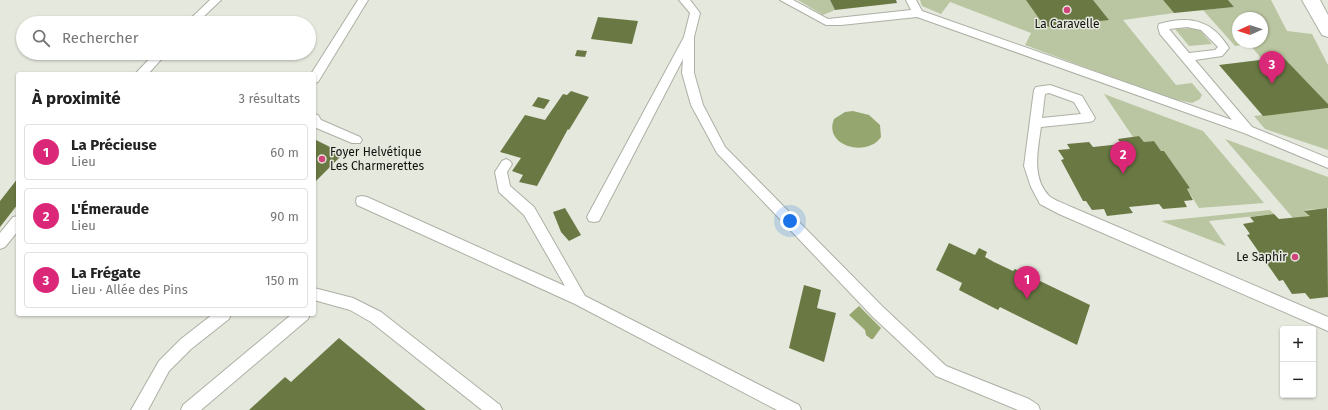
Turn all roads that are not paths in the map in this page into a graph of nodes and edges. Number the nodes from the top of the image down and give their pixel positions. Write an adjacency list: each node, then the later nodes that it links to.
1 (216, 0): 8 (lane)
2 (363, 0): 14 (lane)
3 (684, 0): 10 (lane)
4 (785, 0): 7 (lane)
5 (911, 0): 7 (lane)
6 (1311, 0): 9 (street)
7 (918, 13): 17 (lane)
8 (199, 16)
9 (1328, 32)
10 (689, 37): 22 (lane); 34 (lane)
11 (1186, 57): 11 (lane); 17 (lane)
12 (154, 60): 13 (lane)
13 (143, 72)
14 (316, 76)
15 (316, 121): 18 (lane)
16 (1035, 124): 16 (lane); 29 (lane)
17 (1248, 130): 19 (lane)
18 (356, 140)
19 (1328, 163)
20 (506, 164): 26 (lane)
21 (362, 201): 26 (lane)
22 (594, 217)
23 (16, 223): 24 (lane)
24 (0, 243)
25 (317, 299): 32 (lane)
26 (580, 300): 33 (lane)
27 (221, 316): 30 (lane)
28 (301, 316): 31 (lane)
29 (1328, 324)
30 (139, 410)
31 (189, 410)
32 (494, 410)
33 (793, 410)
34 (1032, 410)

